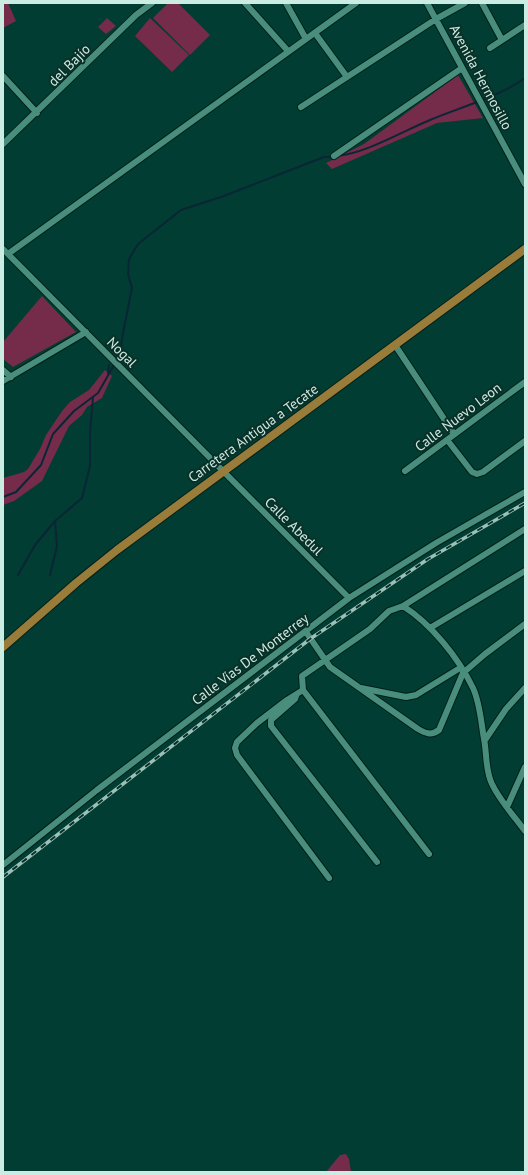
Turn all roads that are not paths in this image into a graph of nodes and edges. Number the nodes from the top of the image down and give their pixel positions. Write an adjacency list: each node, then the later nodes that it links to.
1 (152, 3): 19 (street, del Bajío)
2 (245, 3): 14 (street)
3 (286, 3): 11 (street)
4 (356, 3): 10 (street)
5 (427, 3): 8 (street, Avenida Hermosillo)
6 (465, 3): 8 (street)
7 (482, 3): 12 (street)
8 (436, 19): 15 (street, Avenida Hermosillo); 17 (street)
9 (525, 25): 12 (street)
10 (315, 33): 11 (street); 17 (street)
11 (306, 39): 14 (street)
12 (502, 40): 13 (street)
13 (490, 48)
14 (288, 51): 24 (street)
15 (462, 68): 21 (street); 22 (street, Avenida Hermosillo)
16 (3, 76): 19 (street)
17 (347, 77): 18 (street)
18 (300, 107)
19 (37, 113): 20 (street, del Bajío)
20 (3, 144)
21 (334, 156)
22 (525, 184)
23 (525, 249): 26 (main road, Carretera Antigua a Tecate)
24 (5, 252): 25 (street, Nogal)
25 (86, 332): 28 (street); 35 (street, Nogal)
26 (395, 345): 31 (street); 35 (main road, Carretera Antigua a Tecate)
27 (3, 370): 28 (street)
28 (11, 377): 29 (street)
29 (3, 382)
30 (525, 382): 31 (street, Calle Nuevo Leon)
31 (454, 434): 32 (street, Calle Nuevo Leon)
32 (448, 441): 33 (street); 34 (street, Calle Nuevo Leon)
33 (525, 441)
34 (404, 471)
35 (223, 472): 39 (street, Calle Abedul); 44 (main road, Carretera Antigua a Tecate)
36 (525, 492): 39 (street, Calle Vías De Monterrey)
37 (525, 529): 40 (street)
38 (525, 571): 42 (street)
39 (349, 598): 43 (street, Calle Vías De Monterrey)
40 (402, 606): 42 (street); 45 (street)
41 (525, 624): 46 (street)
42 (430, 628): 46 (street)
43 (306, 632): 45 (street); 57 (street, Calle Vías De Monterrey)
44 (3, 647)
45 (326, 660): 47 (street); 49 (street)
46 (461, 670): 47 (street); 47 (street); 51 (street)
47 (357, 687)
48 (525, 688): 51 (street)
49 (303, 690): 50 (street); 55 (street)
50 (297, 695): 56 (street); 58 (street)
51 (484, 740): 53 (street)
52 (525, 767): 53 (street)
53 (508, 807): 54 (street)
54 (525, 831)
55 (429, 854)
56 (377, 862)
57 (3, 865)
58 (329, 878)

